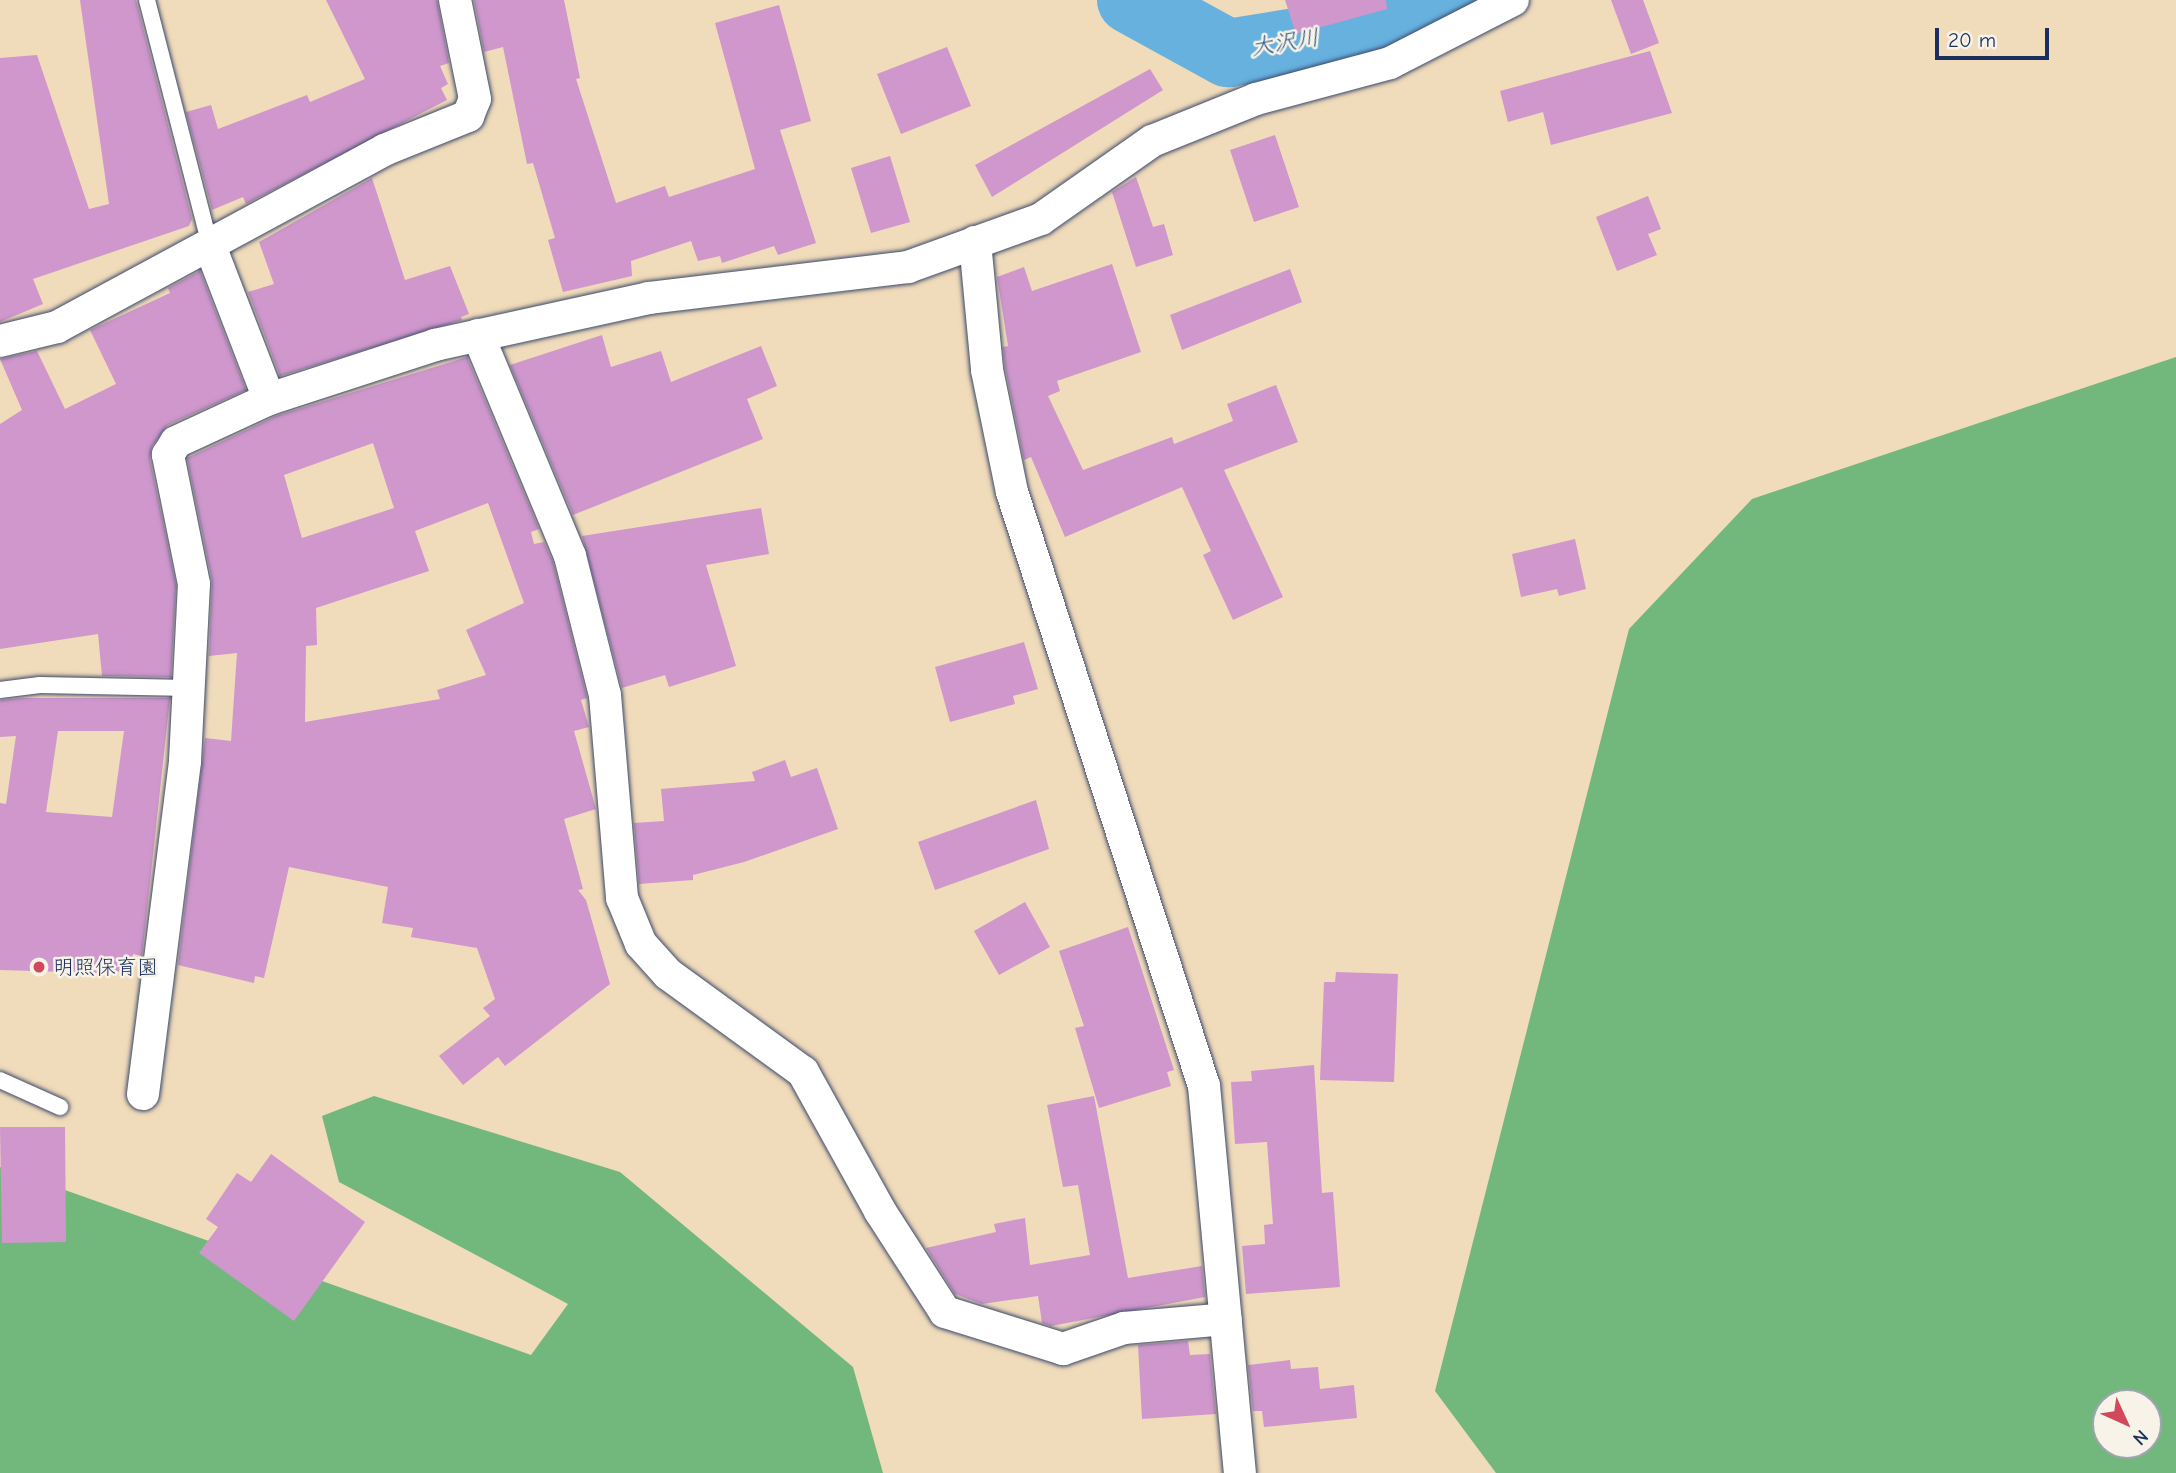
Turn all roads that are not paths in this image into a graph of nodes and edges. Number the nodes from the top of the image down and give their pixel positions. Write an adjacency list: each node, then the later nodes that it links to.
1 (147, 0): 5 (lane)
2 (454, 0): 5 (street)
3 (1513, 0): 4 (street)
4 (975, 242): 6 (street); 14 (street)
5 (210, 246): 7 (street); 8 (street)
6 (478, 335): 8 (street); 14 (street)
7 (0, 341)
8 (270, 399): 9 (street)
9 (189, 688): 10 (lane); 12 (street)
10 (0, 690)
11 (0, 1080): 13 (lane)
12 (143, 1094)
13 (60, 1107)
14 (1226, 1319): 15 (street)
15 (1240, 1473)

